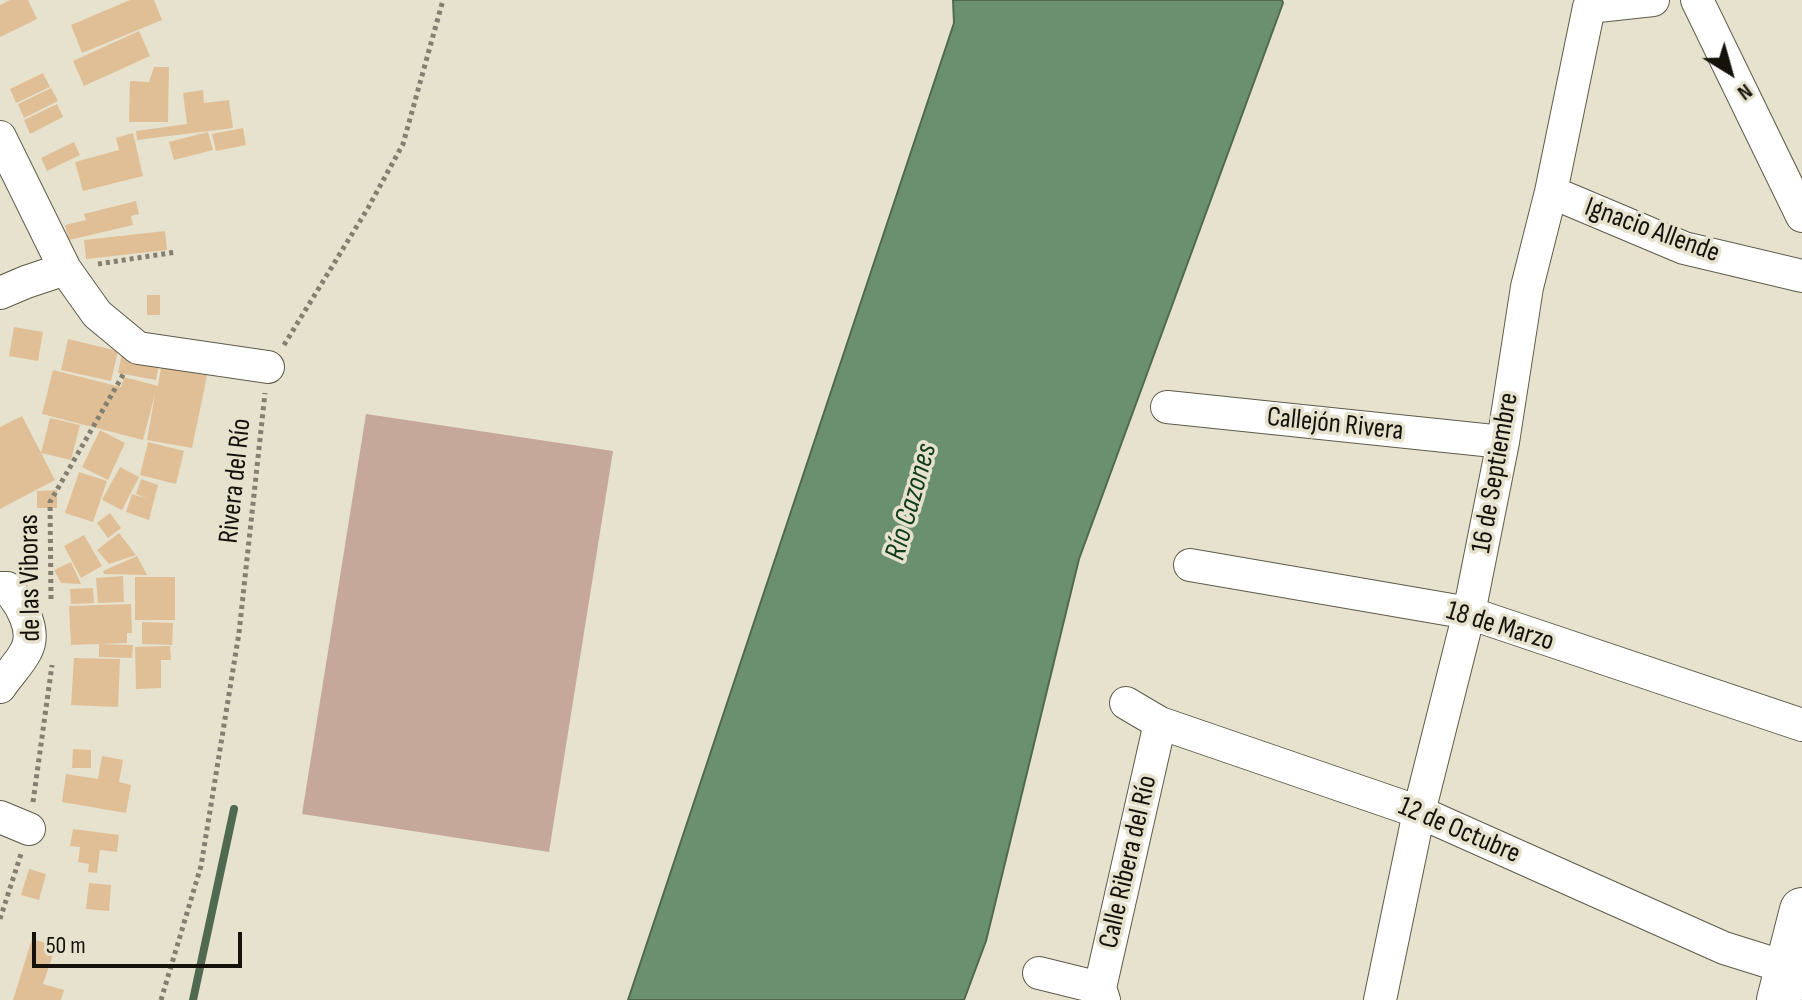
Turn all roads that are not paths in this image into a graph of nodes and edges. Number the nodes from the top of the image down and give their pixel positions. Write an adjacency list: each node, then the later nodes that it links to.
1 (1653, 0): 4 (street, 16 de Septiembre)
2 (1697, 0): 5 (street)
3 (0, 137): 6 (street)
4 (1551, 192): 7 (street, Ignacio Allende); 11 (street, 16 de Septiembre)
5 (1802, 216)
6 (65, 269): 8 (street); 9 (street)
7 (1802, 276)
8 (9, 284)
9 (268, 367)
10 (1167, 407): 11 (street, Callejón Rivera)
11 (1503, 442): 14 (street, 16 de Septiembre)
12 (1190, 565): 14 (street, 18 de Marzo)
13 (0, 588): 15 (street)
14 (1469, 613): 18 (street, 18 de Marzo); 19 (street, 16 de Septiembre)
15 (0, 687)
16 (1126, 703): 17 (street, 12 de Octubre)
17 (1160, 723): 19 (street, 12 de Octubre); 23 (street, Calle Ribera del Río)
18 (1802, 725)
19 (1419, 812): 22 (street, 12 de Octubre); 24 (street, 16 de Septiembre)
20 (1802, 910): 22 (main road)
21 (1039, 973): 23 (street)
22 (1784, 984)
23 (1102, 994)
24 (1380, 1000)

